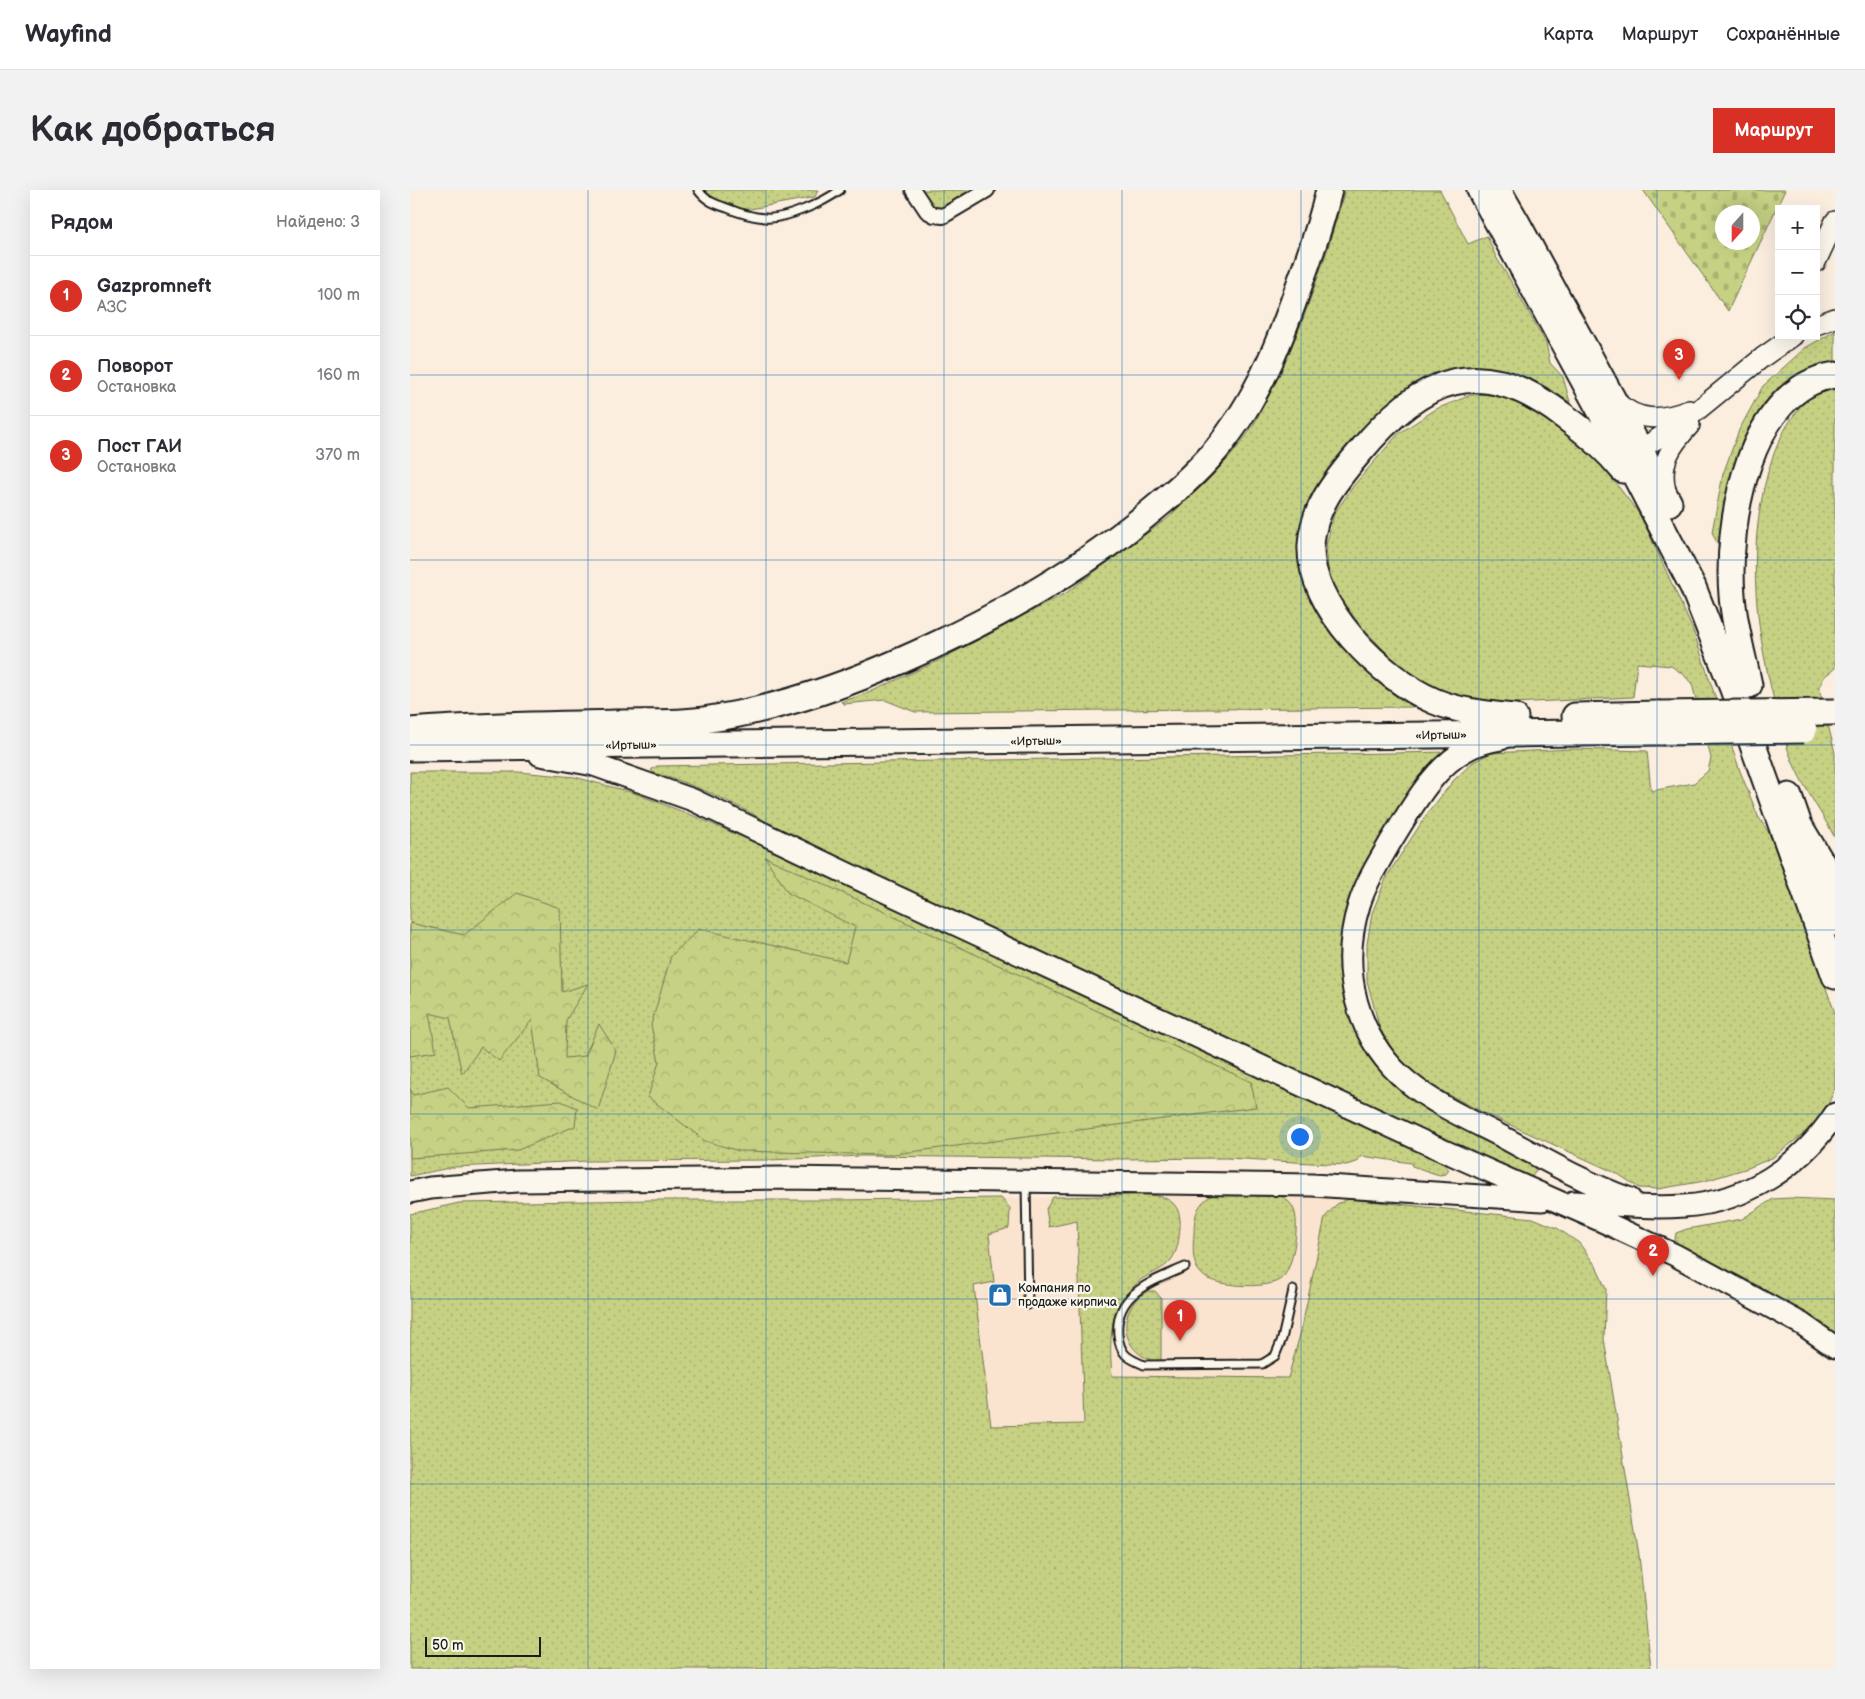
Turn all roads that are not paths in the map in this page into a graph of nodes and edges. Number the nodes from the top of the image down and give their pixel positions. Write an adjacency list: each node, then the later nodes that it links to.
1 (698, 190): 2 (lane)
2 (840, 190)
3 (912, 190): 4 (street)
4 (987, 190)
5 (1329, 190): 25 (highway)
6 (1480, 190): 18 (highway)
7 (1498, 190): 16 (highway)
8 (1835, 221): 9 (street)
9 (1820, 253)
10 (1835, 318): 11 (street)
11 (1820, 324)
12 (1776, 340): 14 (street)
13 (1788, 340): 14 (street)
14 (1763, 357): 17 (street)
15 (1835, 375): 20 (highway)
16 (1615, 401): 17 (street); 18 (highway)
17 (1709, 402): 18 (street); 19 (street)
18 (1634, 453): 19 (highway)
19 (1661, 506): 20 (highway); 22 (highway); 33 (highway)
20 (1749, 685): 30 (highway)
21 (1835, 712): 23 (highway, bridge)
22 (1515, 717): 23 (highway, «Иртыш»); 27 (highway, «Иртыш»)
23 (1660, 723): 24 (highway, bridge); 26 (highway, «Иртыш»)
24 (1835, 729)
25 (410, 731)
26 (1534, 733): 28 (highway, «Иртыш»); 38 (main road)
27 (410, 736)
28 (410, 748)
29 (410, 754): 37 (main road)
30 (1799, 825): 31 (highway); 32 (main road)
31 (1835, 884)
32 (1835, 925)
33 (1835, 976)
34 (1835, 1114): 38 (main road)
35 (1026, 1182): 36 (main road); 37 (main road); 41 (lane)
36 (410, 1192)
37 (1559, 1202): 38 (main road); 42 (main road)
38 (1654, 1206)
39 (1185, 1266): 40 (lane)
40 (1293, 1290)
41 (1028, 1306)
42 (1835, 1347)

